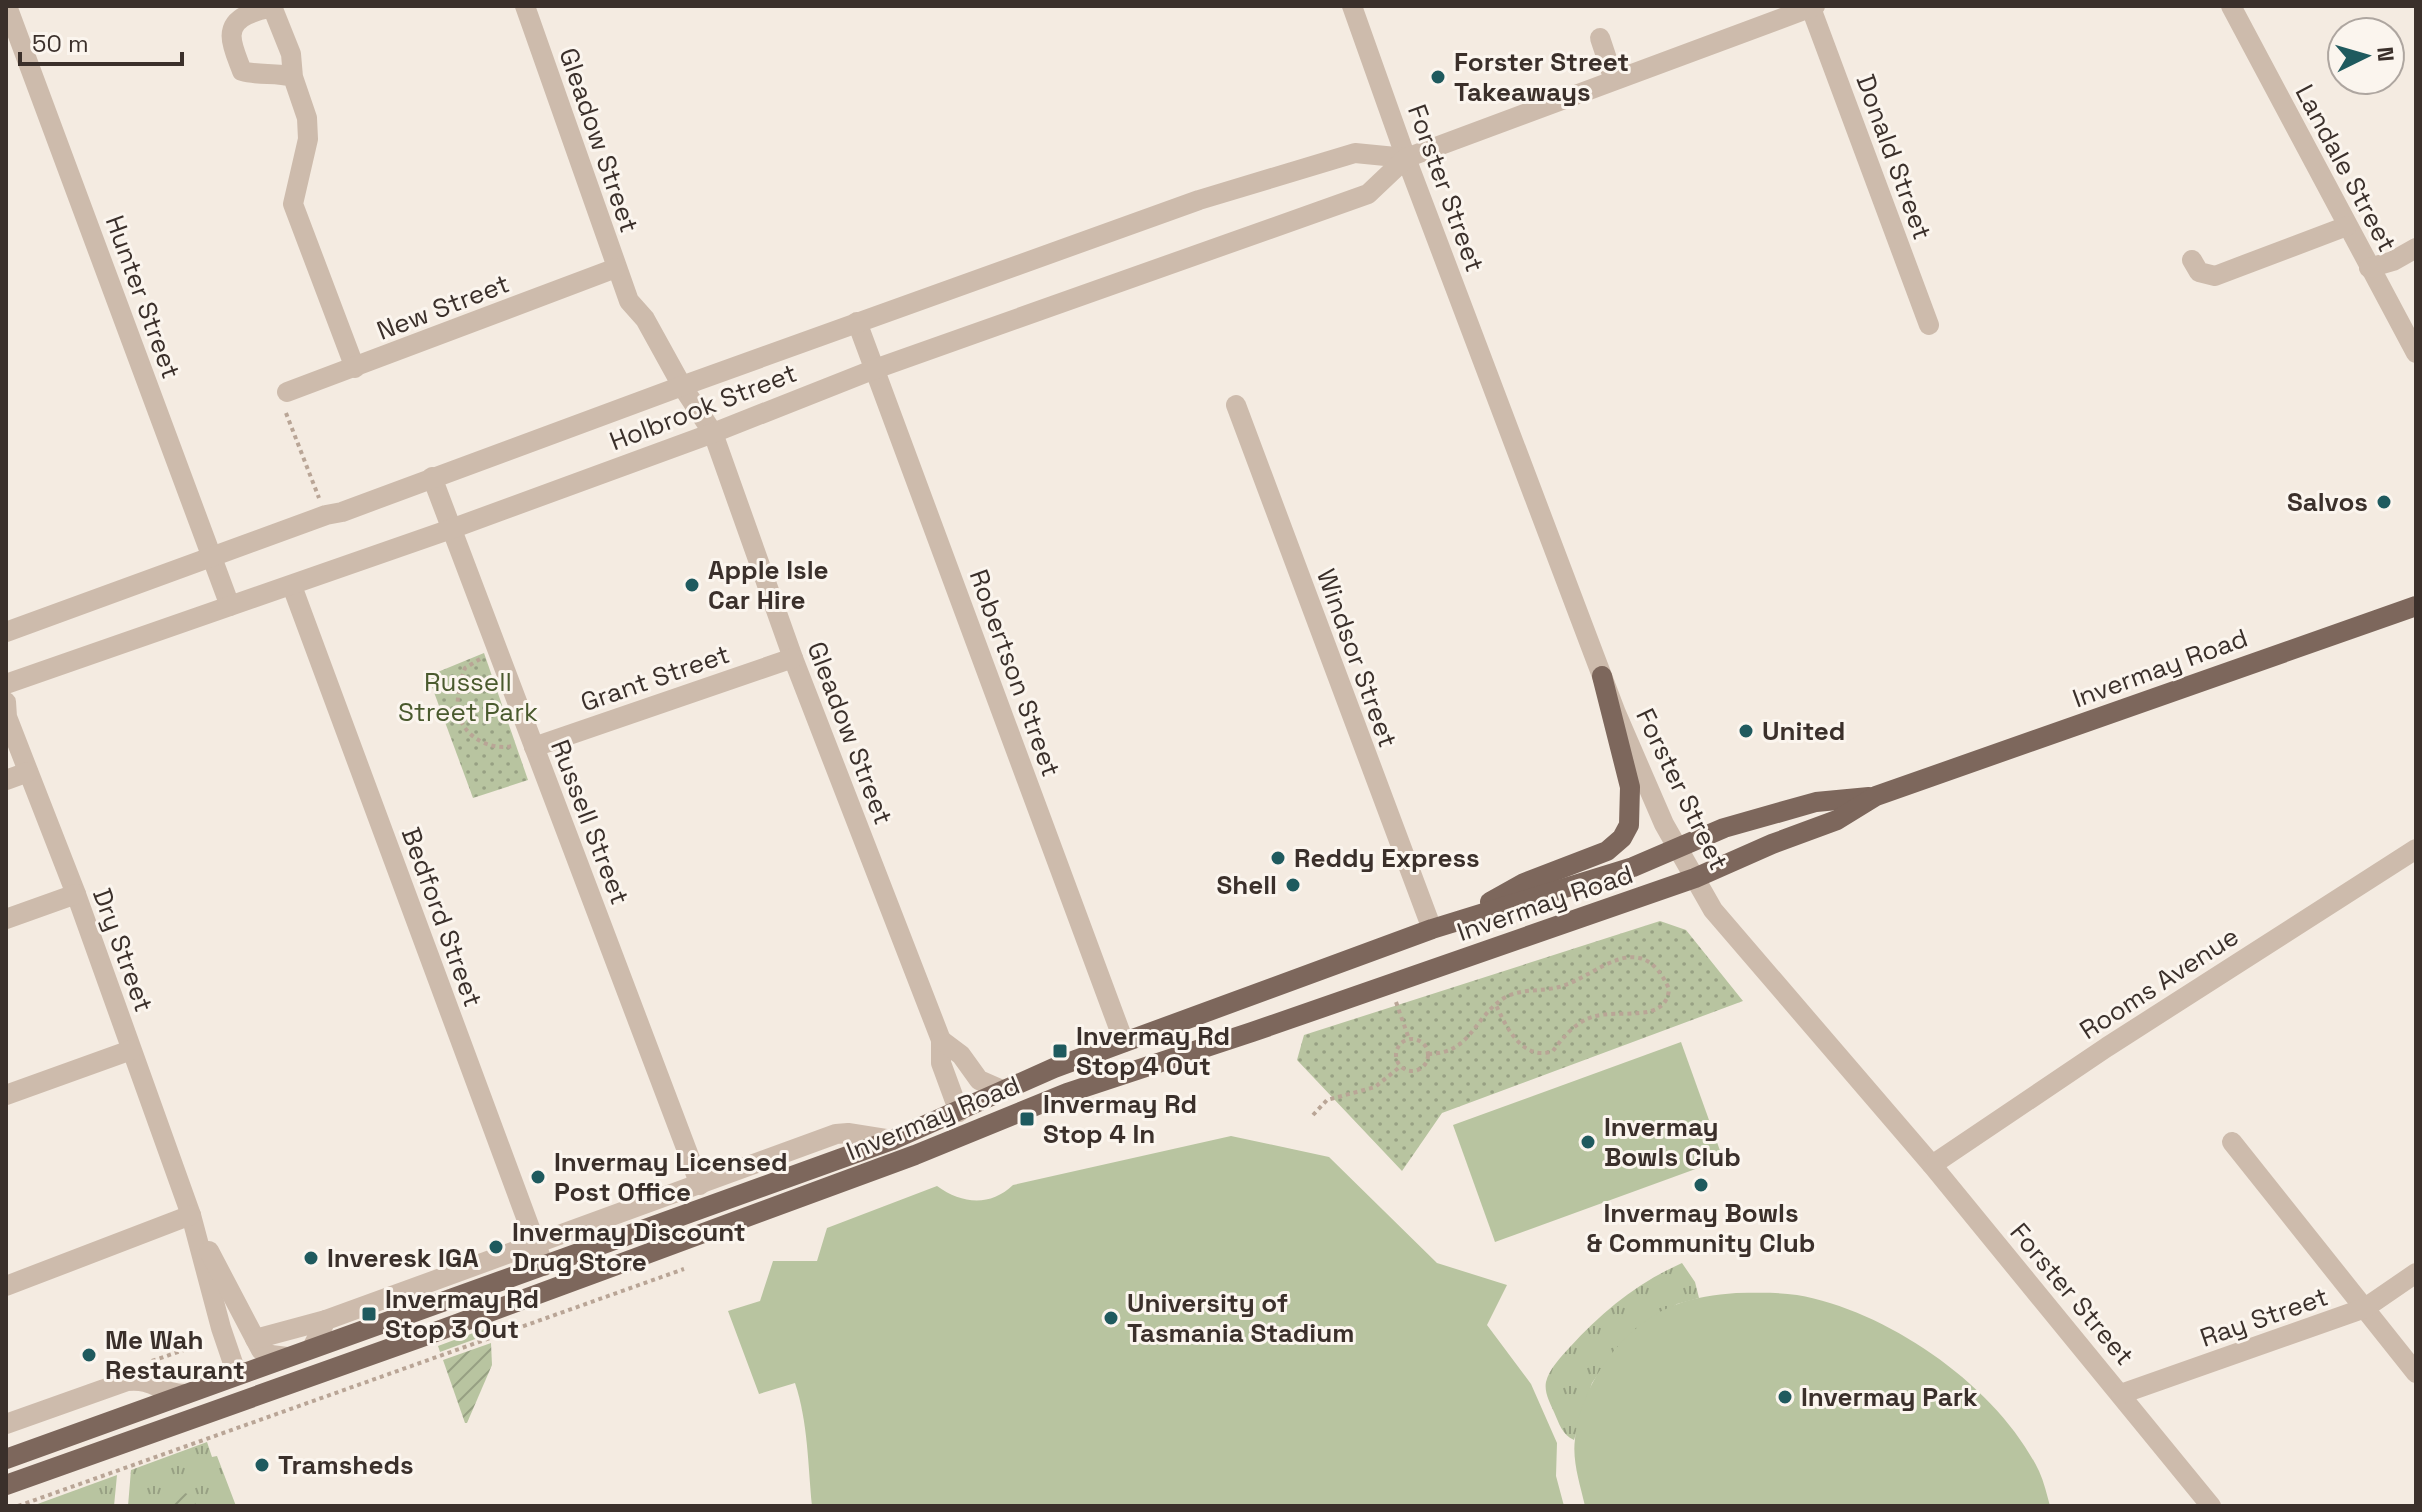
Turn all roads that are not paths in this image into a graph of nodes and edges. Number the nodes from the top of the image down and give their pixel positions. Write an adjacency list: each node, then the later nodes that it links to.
1 (7, 6): 26 (street, Hunter Street)
2 (525, 6): 13 (street, Gleadow Street)
3 (1352, 6): 9 (street, Forster Street)
4 (2231, 6): 10 (street, Landale Street)
5 (1813, 7): 8 (street, Holbrook Street); 16 (street, Donald Street)
6 (1600, 38): 8 (street)
7 (293, 77): 18 (street)
8 (1614, 80): 9 (street, Holbrook Street)
9 (1406, 158): 15 (street, Holbrook Street); 19 (street, Holbrook Street); 32 (street, Forster Street)
10 (2347, 226): 12 (street); 14 (street, Landale Street)
11 (2416, 248): 14 (street)
12 (2192, 260)
13 (616, 268): 18 (street, New Street); 20 (street, Gleadow Street)
14 (2369, 268): 17 (street, Landale Street)
15 (857, 322): 19 (street, Robertson Street); 20 (street, Holbrook Street)
16 (1929, 325)
17 (2416, 353)
18 (355, 368): 21 (street, New Street)
19 (875, 369): 23 (street, Holbrook Street); 47 (street, Robertson Street)
20 (682, 386): 23 (street, Gleadow Street); 24 (street, Holbrook Street)
21 (287, 392)
22 (1236, 405): 45 (street, Windsor Street)
23 (713, 433): 25 (street, Holbrook Street); 31 (street, Gleadow Street)
24 (432, 477): 25 (street, Russell Street); 26 (street, Holbrook Street)
25 (451, 529): 27 (street, Holbrook Street); 35 (street, Russell Street)
26 (210, 556): 28 (street, Hunter Street); 30 (street, Holbrook Street)
27 (292, 586): 28 (street, Holbrook Street); 58 (street, Bedford Street)
28 (230, 606): 33 (street, Holbrook Street)
29 (2416, 606): 38 (main road, Invermay Road)
30 (6, 632)
31 (793, 658): 35 (street, Grant Street); 46 (street, Gleadow Street)
32 (1602, 676): 39 (street, Forster Street); 44 (main road)
33 (6, 684)
34 (6, 702): 36 (street, Dry Street)
35 (532, 743): 56 (street, Russell Street)
36 (28, 772): 37 (street); 42 (street, Dry Street)
37 (6, 780)
38 (1876, 796): 39 (main road, Invermay Road); 41 (main road, Invermay Road)
39 (1678, 848): 41 (street, Forster Street); 44 (main road, Invermay Road)
40 (2416, 849): 55 (street, Rooms Avenue)
41 (1695, 878): 52 (main road, Invermay Road); 55 (street, Forster Street)
42 (76, 894): 43 (street); 48 (street, Dry Street)
43 (6, 919)
44 (1455, 922): 45 (main road, Invermay Road)
45 (1432, 929): 47 (main road, Invermay Road)
46 (941, 1040): 49 (street, Gleadow Street); 51 (street, Gleadow Street)
47 (1124, 1042): 49 (main road, Invermay Road)
48 (131, 1050): 50 (street); 57 (street, Dry Street)
49 (1004, 1091): 51 (main road, Invermay Road)
50 (6, 1095)
51 (959, 1112): 52 (main road); 53 (main road, Invermay Road)
52 (970, 1132): 59 (main road, Invermay Road)
53 (892, 1140): 56 (street); 60 (main road, Invermay Road)
54 (2232, 1142): 64 (street)
55 (1932, 1165): 73 (street, Forster Street)
56 (700, 1185): 58 (street)
57 (191, 1215): 62 (street); 67 (street, Dry Street); 71 (street, Dry Street)
58 (535, 1244): 60 (street, Bedford Street); 66 (street)
59 (656, 1251): 60 (main road); 63 (main road, Invermay Road)
60 (544, 1266): 65 (main road, Invermay Road)
61 (2416, 1273): 64 (street, Ray Street)
62 (6, 1286)
63 (502, 1307): 65 (main road); 74 (main road, Invermay Road)
64 (2365, 1308): 70 (street); 73 (street, Ray Street)
65 (410, 1315): 68 (main road, Invermay Road)
66 (326, 1320): 67 (street); 68 (street)
67 (255, 1339): 69 (street)
68 (312, 1348): 69 (main road, Invermay Road)
69 (287, 1357): 71 (main road, Invermay Road)
70 (2416, 1373)
71 (237, 1375): 72 (main road, Invermay Road); 74 (main road, Dry Street)
72 (186, 1394): 75 (street); 76 (main road, Invermay Road)
73 (2121, 1394): 78 (street, Forster Street)
74 (260, 1396): 77 (main road, Invermay Road)
75 (6, 1424)
76 (6, 1459)
77 (6, 1485)
78 (2211, 1506)

